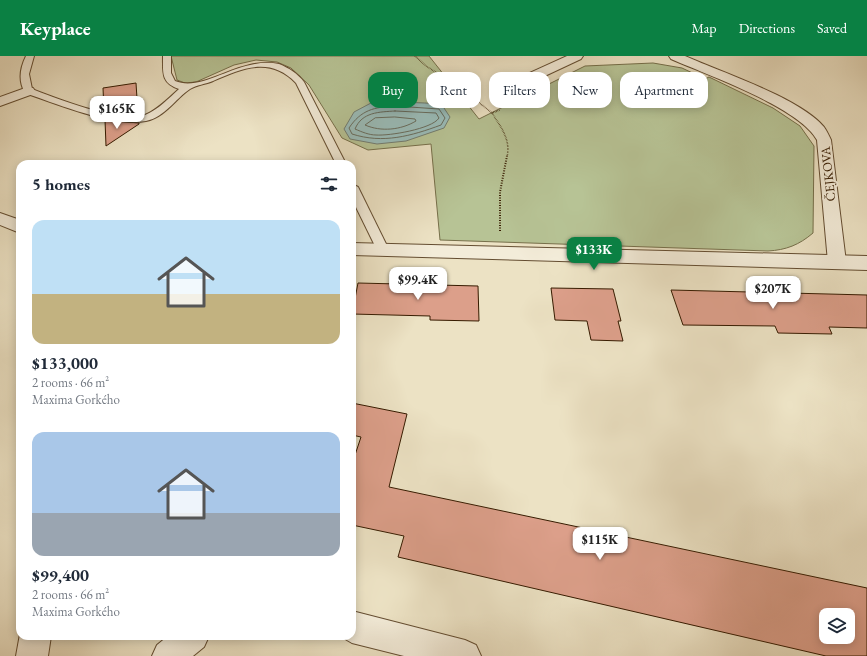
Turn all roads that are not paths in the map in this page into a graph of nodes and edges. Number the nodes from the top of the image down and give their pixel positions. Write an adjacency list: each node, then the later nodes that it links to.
1 (30, 56): 7 (lane)
2 (167, 56): 6 (lane)
3 (577, 56): 5 (street)
4 (675, 56): 15 (street, ČEJKOVA)
5 (542, 72)
6 (187, 87): 7 (lane); 9 (lane)
7 (28, 91): 8 (street)
8 (0, 102)
9 (339, 160)
10 (356, 195): 14 (lane)
11 (0, 219): 12 (street)
12 (16, 225)
13 (356, 249): 14 (street)
14 (383, 250): 15 (street)
15 (837, 262): 16 (street)
16 (867, 263)
17 (356, 628): 22 (street)
18 (34, 640): 20 (street)
19 (188, 640): 21 (street)
20 (32, 656)
21 (168, 656)
22 (465, 656)

